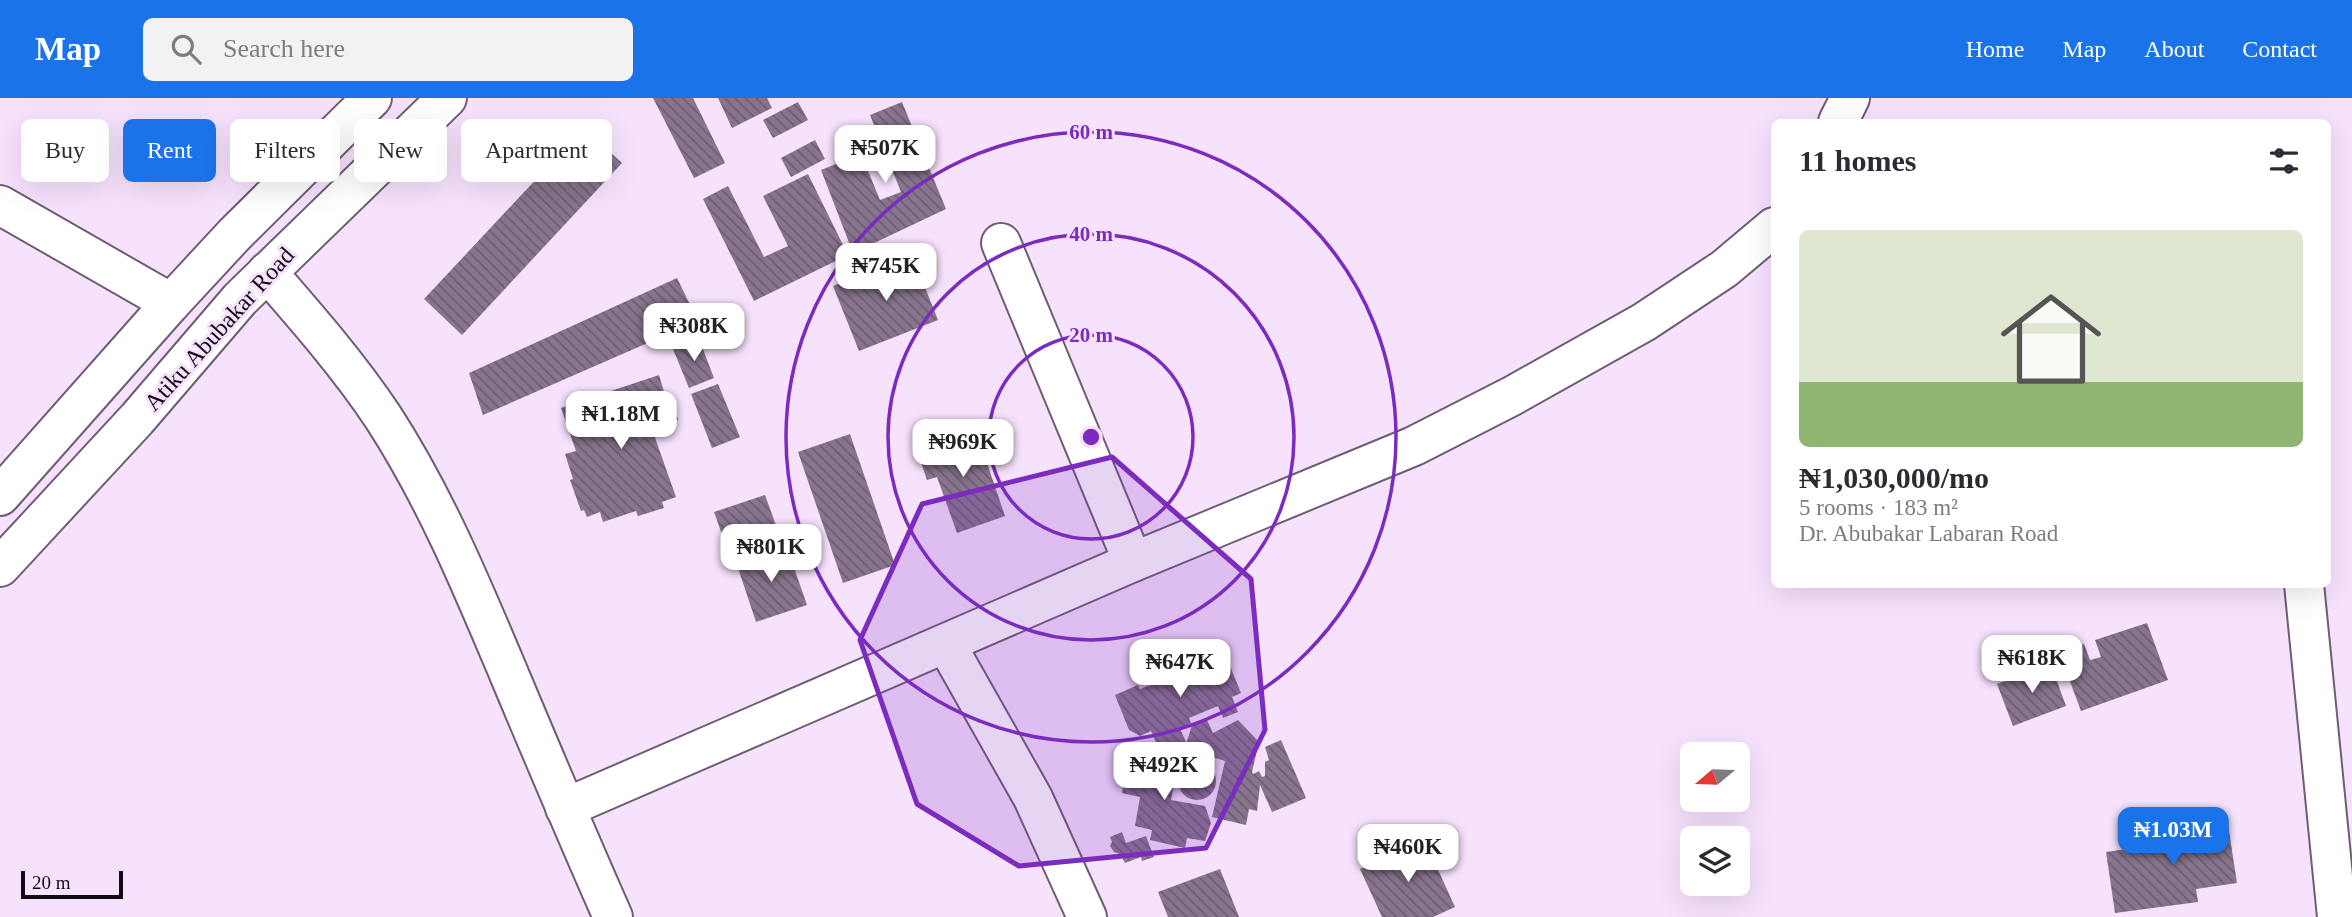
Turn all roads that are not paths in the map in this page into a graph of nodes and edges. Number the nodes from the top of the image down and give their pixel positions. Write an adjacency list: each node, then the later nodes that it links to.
1 (372, 98): 9 (street)
2 (447, 98): 8 (street, Atiku Abubakar Road)
3 (1850, 98): 4 (street)
4 (1840, 119)
5 (0, 205): 9 (street)
6 (1771, 230): 11 (street)
7 (1001, 243): 11 (street)
8 (267, 272): 12 (street, Atiku Abubakar Road); 15 (street)
9 (171, 303): 10 (street)
10 (0, 496)
11 (1133, 562): 14 (street)
12 (0, 568)
13 (2304, 588): 18 (street)
14 (946, 644): 15 (street); 17 (street)
15 (565, 808): 16 (street)
16 (613, 917)
17 (1087, 917)
18 (2337, 917)

